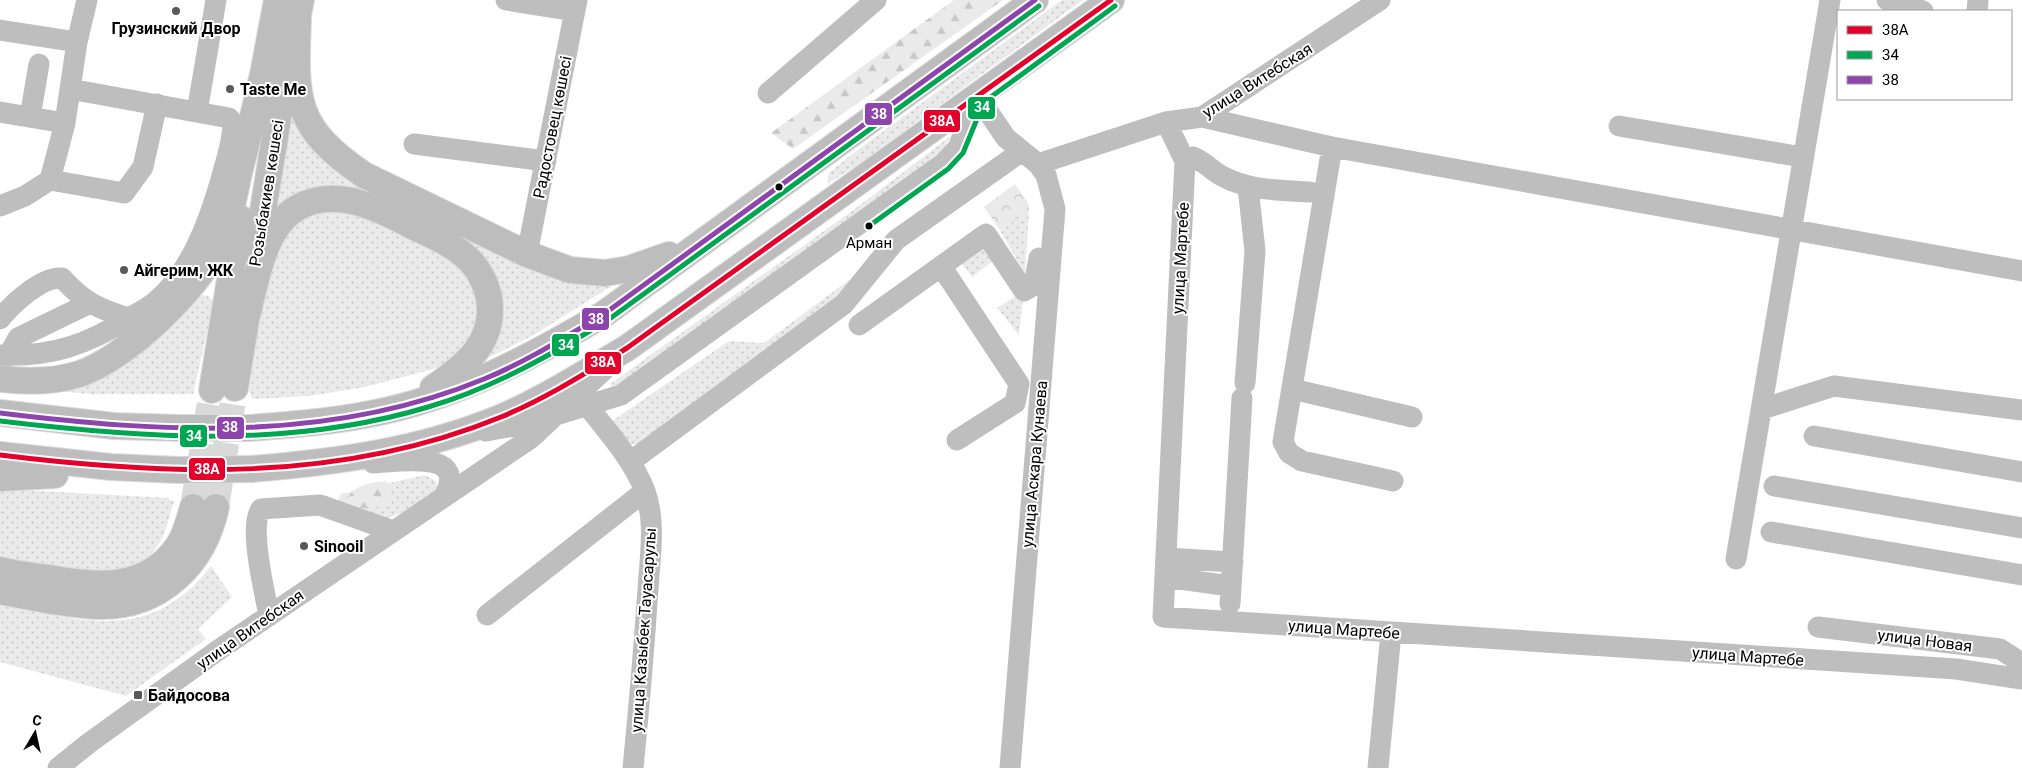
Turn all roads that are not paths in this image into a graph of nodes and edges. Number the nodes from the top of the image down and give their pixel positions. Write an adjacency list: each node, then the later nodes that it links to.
1 (87, 0): 15 (street)
2 (216, 0): 23 (street)
3 (277, 0): 17 (main road)
4 (506, 0): 11 (street)
5 (876, 0): 19 (street)
6 (1035, 0): 42 (main road)
7 (1111, 0): 20 (main road)
8 (1380, 0): 25 (street, улица Витебская)
9 (1830, 0): 32 (street)
10 (1887, 0): 13 (street)
11 (575, 5): 33 (street, Радостовец көшесі)
12 (300, 9): 43 (main road); 49 (main road, Розыбакиев көшесі)
13 (1920, 10)
14 (0, 30): 15 (street)
15 (77, 42): 18 (street)
16 (39, 64): 24 (street)
17 (264, 70): 49 (main road, Розыбакиев көшесі); 52 (main road)
18 (70, 89): 21 (street); 27 (street)
19 (768, 93)
20 (978, 98): 31 (street); 51 (main road); 54 (street)
21 (157, 104): 23 (street); 36 (street)
22 (0, 112): 24 (street)
23 (197, 112): 47 (street)
24 (30, 117): 27 (street)
25 (1202, 117): 26 (street, улица Витебская); 30 (street)
26 (1166, 122): 34 (street, улица Мартебе); 35 (street, улица Витебская)
27 (65, 123): 36 (street)
28 (1619, 126): 32 (street)
29 (414, 144): 33 (street)
30 (1332, 146): 41 (street); 53 (street)
31 (1022, 151): 35 (street); 65 (street)
32 (1802, 157): 41 (street)
33 (546, 161): 43 (street, Радостовец көшесі)
34 (1185, 161): 37 (street); 79 (street, улица Мартебе)
35 (1038, 164): 38 (street, улица Аскара Кунаева)
36 (50, 180): 40 (street)
37 (1248, 187): 39 (street); 78 (street)
38 (1051, 192): 44 (street); 91 (street, улица Аскара Кунаева)
39 (1310, 192)
40 (0, 206)
41 (1791, 229): 45 (street); 55 (street)
42 (696, 246): 43 (main road); 58 (main road)
43 (527, 254)
44 (941, 266): 50 (street); 62 (street)
45 (2022, 271)
46 (90, 303): 47 (street); 48 (street); 52 (street)
47 (129, 318): 52 (street)
48 (0, 319)
49 (246, 319): 58 (main road)
50 (859, 325)
51 (627, 348): 54 (street, улица Витебская); 63 (main road)
52 (3, 363)
53 (1292, 389): 60 (street); 70 (street)
54 (583, 400): 59 (street, улица Витебская); 65 (street, улица Казыбек Тауасарулы)
55 (1762, 410): 56 (street); 77 (street)
56 (2022, 410)
57 (0, 413): 58 (main road, bridge)
58 (370, 414)
59 (555, 416): 63 (street); 73 (street, улица Витебская)
60 (1412, 417)
61 (1814, 436): 68 (street)
62 (957, 440)
63 (435, 441): 66 (main road)
64 (0, 455): 67 (main road)
65 (630, 462): 72 (street, улица Казыбек Тауасарулы)
66 (317, 464): 67 (main road, bridge); 73 (street)
67 (178, 470): 69 (main road)
68 (2022, 472)
69 (0, 478)
70 (1393, 481)
71 (1774, 486): 74 (street)
72 (645, 491): 83 (street); 90 (street, улица Казыбек Тауасарулы)
73 (445, 495): 75 (street, улица Витебская)
74 (2022, 528)
75 (393, 531): 84 (street, улица Витебская); 84 (street)
76 (1771, 532): 81 (street)
77 (1736, 559)
78 (1233, 562): 79 (street); 79 (street)
79 (1165, 567): 86 (street, улица Мартебе)
80 (0, 570): 82 (main road)
81 (2022, 575)
82 (0, 591)
83 (486, 615)
84 (269, 616): 89 (street, улица Витебская)
85 (1818, 626): 87 (street, улица Новая)
86 (1391, 633): 88 (street, улица Мартебе); 92 (street)
87 (2022, 670)
88 (2022, 679)
89 (58, 768)
90 (633, 768)
91 (1010, 768)
92 (1378, 768)

